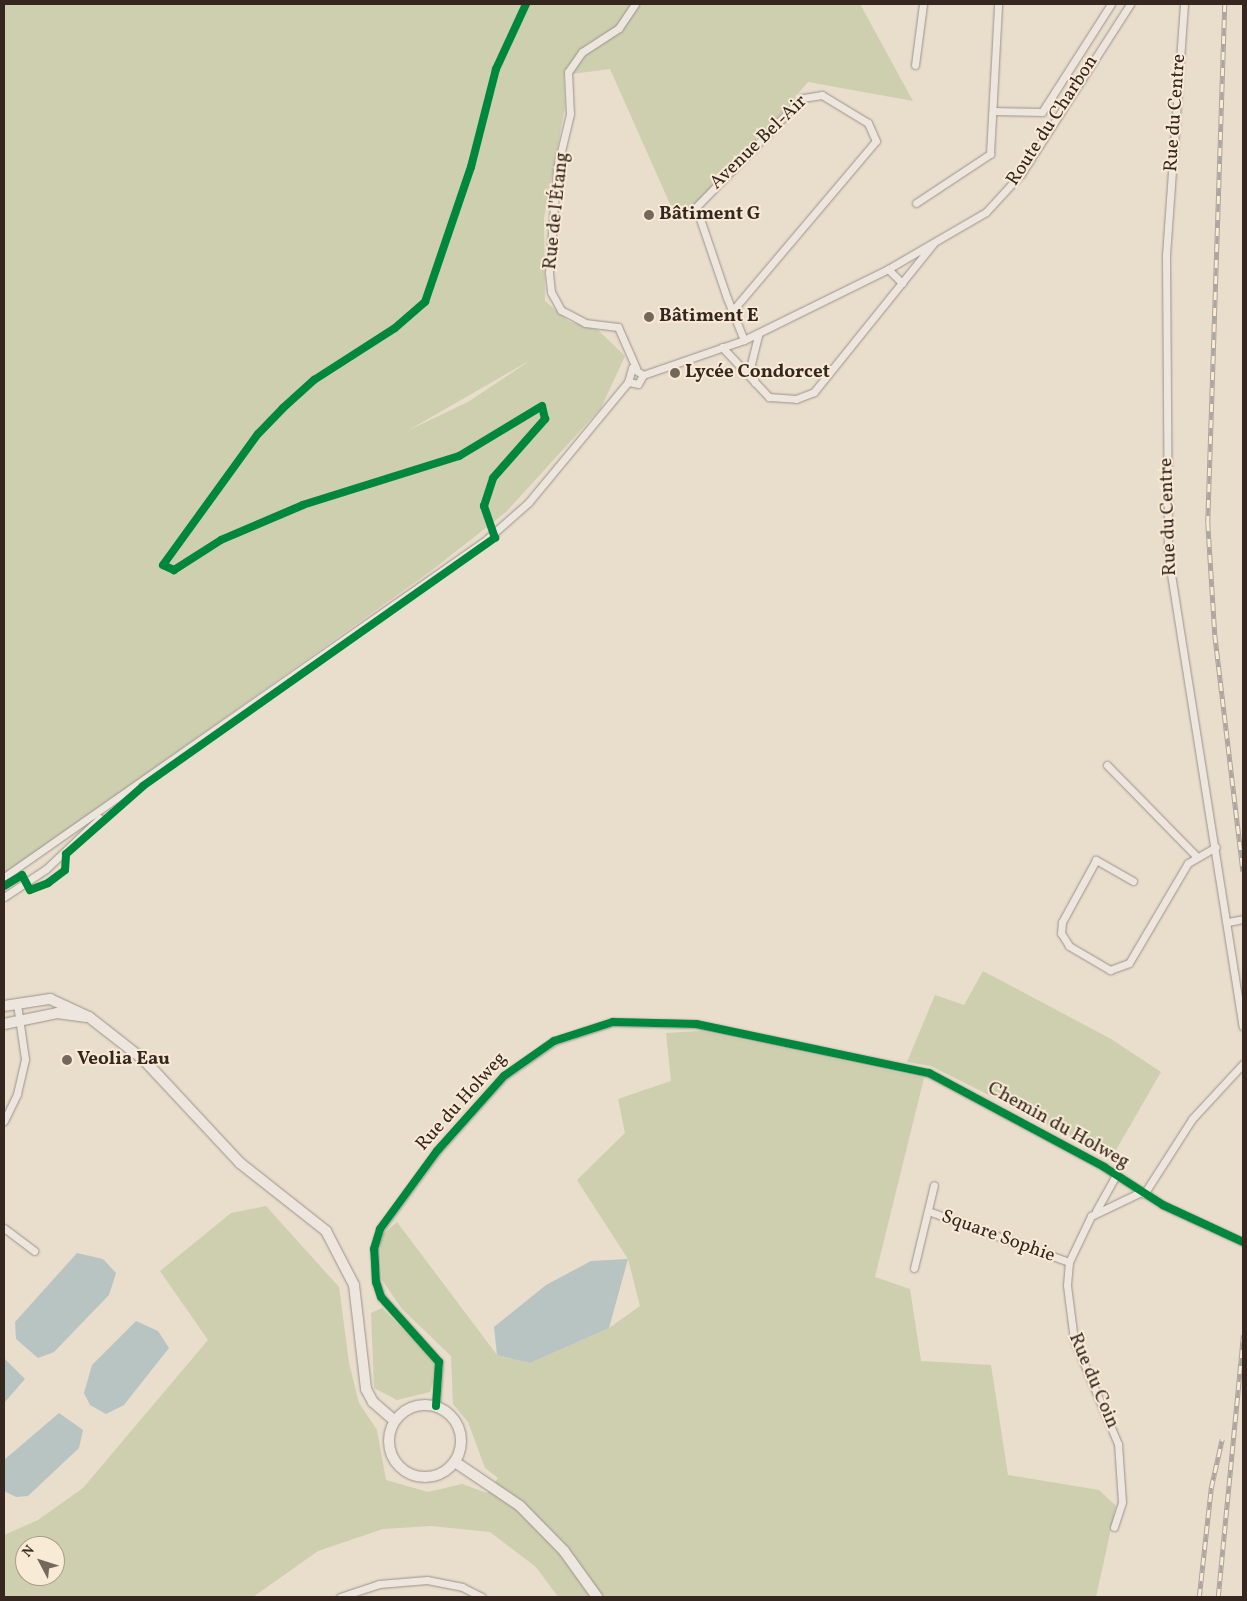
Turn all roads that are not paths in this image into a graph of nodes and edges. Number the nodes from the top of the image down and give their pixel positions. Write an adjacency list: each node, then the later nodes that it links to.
1 (635, 4): 17 (street, Rue de l'Étang)
2 (923, 4): 7 (street)
3 (998, 4): 8 (street)
4 (1111, 4): 8 (street)
5 (1130, 4): 10 (street, Route du Charbon)
6 (1184, 4): 23 (street, Rue du Centre)
7 (915, 65)
8 (993, 111): 9 (street)
9 (916, 203)
10 (936, 240): 11 (street, Route du Charbon); 12 (street, Route du Charbon)
11 (888, 269): 12 (street); 14 (street, Route du Charbon)
12 (902, 283): 20 (street, Route du Charbon)
13 (733, 310): 13 (street, Avenue Bel-Air); 15 (street, Avenue Bel-Air)
14 (759, 332): 15 (street, Route du Charbon); 20 (street)
15 (744, 340): 16 (street, Route du Charbon)
16 (722, 347): 18 (street, Route du Charbon); 20 (street, Route du Charbon)
17 (636, 368): 18 (street); 19 (street)
18 (643, 375): 19 (street)
19 (628, 382): 22 (street)
20 (757, 387)
21 (1107, 765): 24 (street)
22 (108, 808): 25 (street); 27 (street)
23 (1216, 847): 24 (street); 29 (street, Rue du Centre)
24 (1196, 856): 26 (street)
25 (4, 878)
26 (1133, 881)
27 (4, 897)
28 (1241, 919): 29 (street)
29 (1228, 922): 35 (street, Rue du Centre)
30 (17, 1004): 31 (main road); 32 (main road); 33 (street)
31 (4, 1006)
32 (89, 1017): 33 (main road); 50 (main road)
33 (20, 1020): 34 (main road); 38 (street)
34 (4, 1024)
35 (1243, 1026)
36 (1243, 1064): 41 (street)
37 (909, 1069): 39 (street, Chemin du Holweg); 49 (street, Rue du Holweg)
38 (4, 1121)
39 (1116, 1175): 41 (street, Chemin du Holweg); 43 (street, Rue du Coin)
40 (934, 1185): 42 (street, Square Sophie)
41 (1142, 1193): 43 (street); 45 (street, Chemin du Holweg)
42 (928, 1211): 47 (street, Square Sophie); 48 (street, Square Sophie)
43 (1096, 1211): 47 (street, Rue du Coin)
44 (4, 1228): 46 (street)
45 (1243, 1242)
46 (34, 1251)
47 (1069, 1262): 52 (street, Rue du Coin)
48 (914, 1268)
49 (436, 1406): 50 (main road); 51 (main road)
50 (394, 1420): 51 (main road)
51 (455, 1462): 55 (main road)
52 (1114, 1527)
53 (340, 1597): 54 (street)
54 (482, 1597)
55 (597, 1597)

